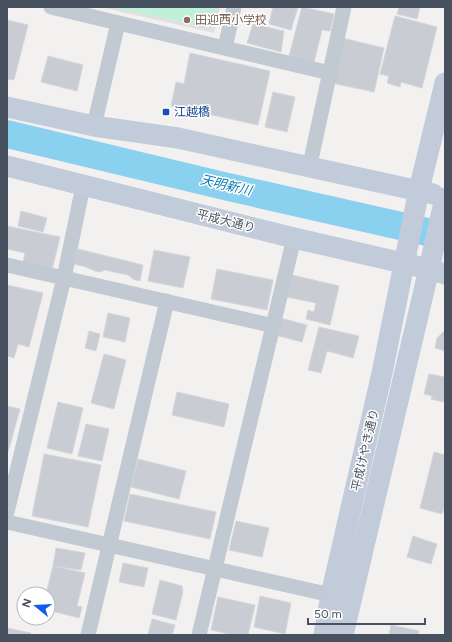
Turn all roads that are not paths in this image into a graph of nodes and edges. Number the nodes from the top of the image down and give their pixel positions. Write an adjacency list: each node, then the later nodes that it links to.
1 (51, 7): 4 (street)
2 (234, 7): 5 (street)
3 (344, 7): 6 (street)
4 (118, 23): 5 (street); 9 (street)
5 (225, 48): 6 (street)
6 (330, 73): 10 (street)
7 (445, 83): 13 (street)
8 (7, 107): 9 (street)
9 (94, 126): 13 (street)
10 (312, 155)
11 (7, 166): 12 (street, 平成大通り)
12 (83, 186): 15 (street, 平成大通り); 19 (street)
13 (419, 190): 14 (street); 17 (street, 平成けやき通り)
14 (445, 197): 18 (street, 平成けやき通り)
15 (294, 238): 17 (street, 平成大通り); 21 (street)
16 (7, 264): 19 (street)
17 (404, 264): 18 (street, 平成大通り); 26 (street, 平成けやき通り)
18 (437, 272): 30 (street, 平成けやき通り)
19 (64, 278): 20 (street); 22 (street)
20 (167, 301): 21 (street); 24 (street)
21 (274, 326): 25 (street)
22 (7, 512)
23 (7, 522): 24 (street)
24 (108, 545): 25 (street); 27 (street)
25 (215, 568): 26 (street); 28 (street)
26 (332, 595): 29 (street, 平成けやき通り)
27 (88, 635)
28 (199, 635)
29 (324, 635)
30 (343, 635)

